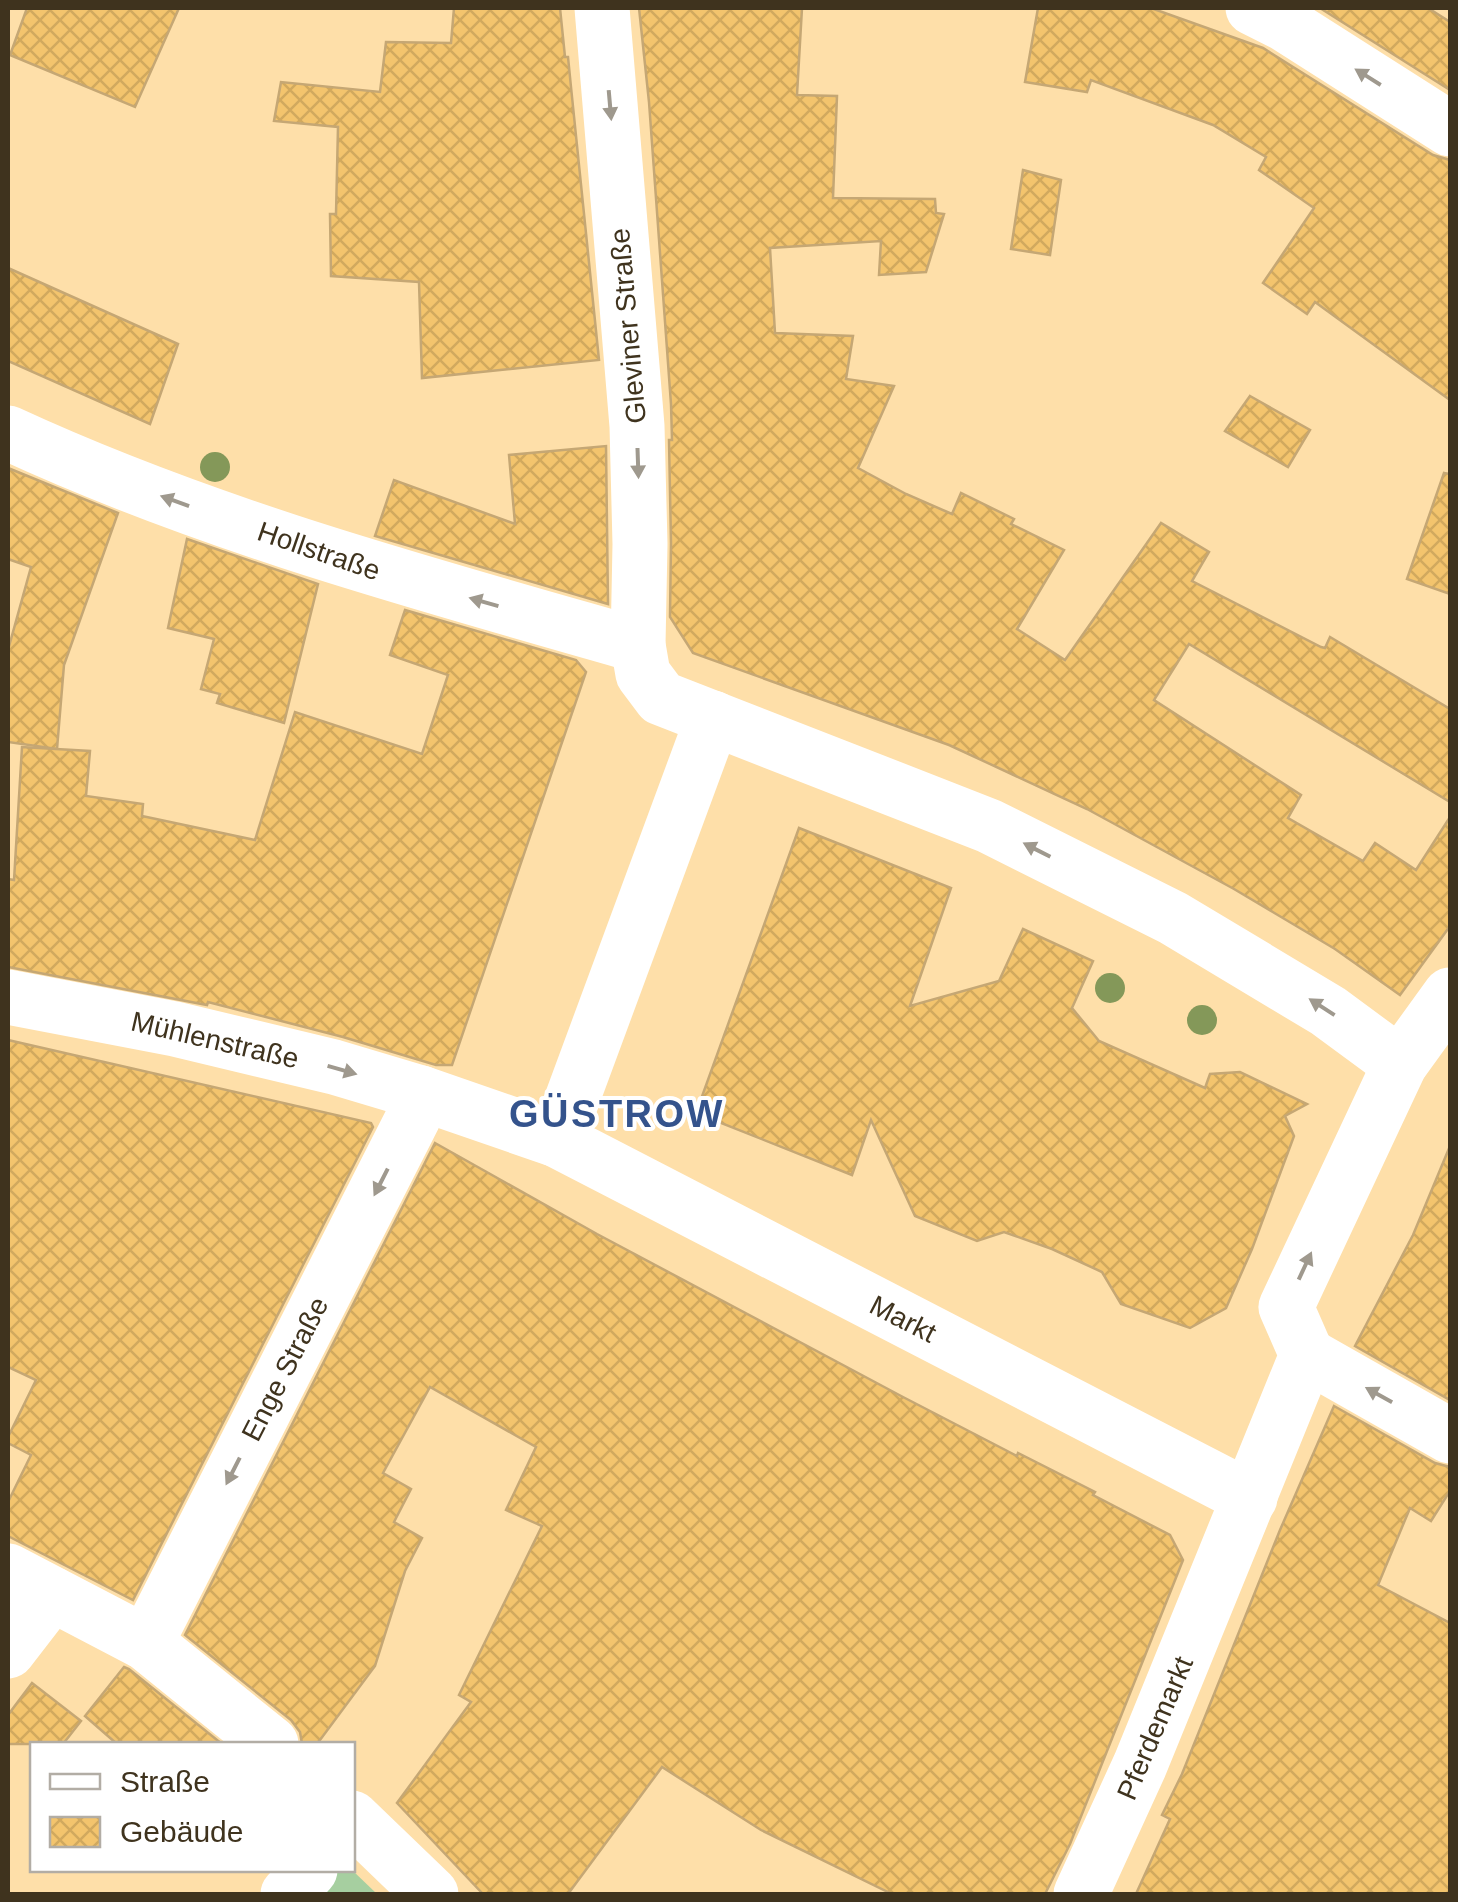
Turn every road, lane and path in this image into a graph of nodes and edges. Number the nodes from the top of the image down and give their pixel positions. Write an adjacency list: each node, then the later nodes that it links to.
1 (602, 8): 5 (street, Gleviner Straße, one-way to 5)
2 (1252, 8): 3 (street, one-way to 2)
3 (1450, 129)
4 (8, 433): 5 (street, Hollstraße, one-way to 4)
5 (638, 645): 6 (street)
6 (713, 718): 9 (street, one-way to 6); 11 (street)
7 (1450, 995): 9 (street)
8 (8, 997): 10 (street, Mühlenstraße, one-way to 10)
9 (1400, 1064): 12 (street, one-way to 9)
10 (421, 1093): 11 (street, Markt); 16 (street, Enge Straße, one-way to 16)
11 (557, 1140): 14 (street, Markt)
12 (1307, 1355): 13 (street, one-way to 12); 14 (street)
13 (1450, 1436)
14 (1250, 1498): 23 (street, Pferdemarkt)
15 (30, 1583): 16 (street); 17 (street)
16 (146, 1643): 18 (street)
17 (8, 1651)
18 (269, 1742)
19 (355, 1821): 22 (street)
20 (308, 1872): 21 (street)
21 (288, 1894)
22 (431, 1894)
23 (1081, 1894)

